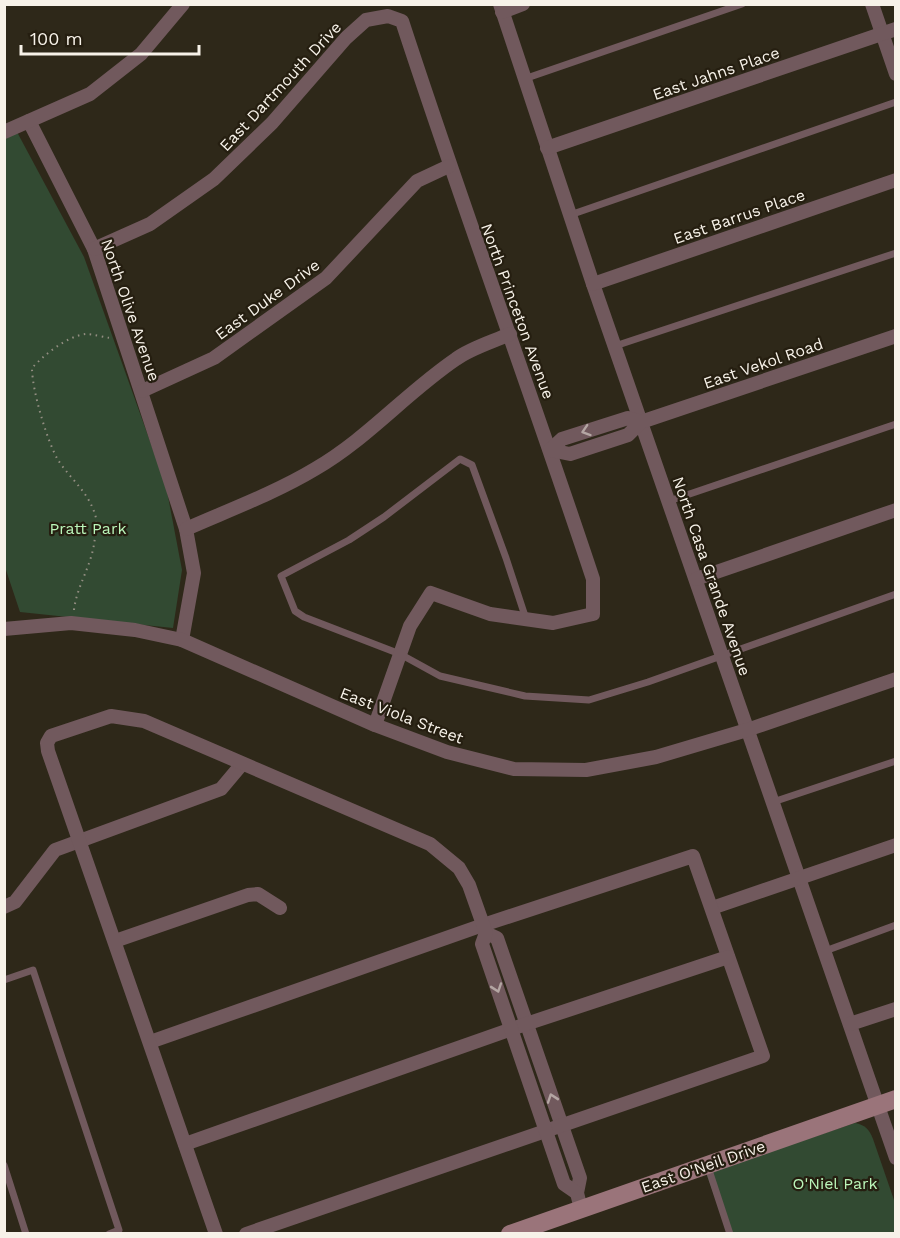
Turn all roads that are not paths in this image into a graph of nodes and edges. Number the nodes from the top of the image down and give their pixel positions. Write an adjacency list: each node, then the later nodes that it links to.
1 (183, 4): 11 (street)
2 (523, 4): 5 (street)
3 (742, 4): 9 (lane)
4 (872, 4): 7 (street)
5 (501, 8): 9 (street, North Casa Grande Avenue)
6 (402, 21): 14 (street, North Princeton Avenue); 17 (street, East Dartmouth Drive)
7 (889, 32): 8 (street); 13 (street, East Jahns Place)
8 (896, 74)
9 (525, 79): 13 (street, North Casa Grande Avenue)
10 (896, 102): 16 (lane)
11 (29, 121): 12 (street); 17 (street, North Olive Avenue)
12 (4, 132)
13 (547, 148): 16 (street, North Casa Grande Avenue)
14 (449, 166): 20 (street, North Princeton Avenue); 23 (street, East Duke Drive)
15 (896, 180): 19 (street, East Barrus Place)
16 (570, 215): 19 (street, North Casa Grande Avenue)
17 (94, 249): 23 (street, North Olive Avenue)
18 (896, 253): 22 (lane)
19 (593, 284): 22 (street, North Casa Grande Avenue)
20 (510, 334): 26 (street, North Princeton Avenue); 29 (street)
21 (896, 336): 24 (street, East Vekol Road)
22 (615, 346): 24 (street, North Casa Grande Avenue)
23 (142, 391): 29 (street, North Olive Avenue)
24 (641, 422): 26 (street, East Vekol Road); 27 (street, North Casa Grande Avenue)
25 (896, 424): 27 (lane)
26 (550, 450): 32 (street, North Princeton Avenue)
27 (669, 501): 30 (street, North Casa Grande Avenue)
28 (896, 510): 30 (street)
29 (186, 529): 34 (street, North Olive Avenue)
30 (696, 579): 36 (street, North Casa Grande Avenue)
31 (896, 594): 36 (lane)
32 (526, 619): 35 (street); 35 (lane)
33 (4, 628): 34 (street, East Viola Street)
34 (182, 640): 38 (street, East Viola Street)
35 (400, 654): 36 (lane); 38 (street)
36 (722, 656): 39 (street, North Casa Grande Avenue)
37 (896, 680): 39 (street, East Viola Street)
38 (375, 725): 39 (street, East Viola Street)
39 (747, 730): 42 (street, North Casa Grande Avenue)
40 (896, 761): 42 (lane)
41 (242, 764): 43 (street); 43 (street); 50 (street)
42 (772, 802): 45 (street, North Casa Grande Avenue)
43 (80, 841): 46 (street); 51 (street)
44 (896, 845): 45 (street)
45 (799, 877): 48 (street); 52 (street, North Casa Grande Avenue)
46 (4, 907)
47 (280, 908): 51 (street)
48 (712, 908): 50 (street); 53 (street)
49 (896, 925): 52 (lane)
50 (485, 929): 56 (street); 58 (street, one-way to 58); 59 (street)
51 (115, 941): 59 (street)
52 (825, 951): 57 (street, North Casa Grande Avenue)
53 (728, 957): 56 (street); 62 (street)
54 (4, 980): 72 (lane)
55 (896, 1009): 57 (street)
56 (526, 1024): 58 (street); 62 (street, one-way to 56)
57 (850, 1024): 61 (street, North Casa Grande Avenue)
58 (512, 1029): 63 (street); 64 (street)
59 (150, 1042): 64 (street)
60 (896, 1099): 61 (street, East O'Neil Drive)
61 (877, 1105): 65 (street, North Casa Grande Avenue); 68 (street, East O'Neil Drive)
62 (561, 1124): 63 (street); 66 (street)
63 (546, 1129): 69 (street); 74 (street)
64 (184, 1144): 73 (street)
65 (896, 1158)
66 (573, 1161): 69 (street); 70 (street)
67 (4, 1165): 71 (lane)
68 (707, 1165): 70 (street, East O'Neil Drive); 76 (lane)
69 (558, 1166): 70 (street)
70 (579, 1201): 75 (street, East O'Neil Drive)
71 (26, 1233)
72 (109, 1233)
73 (216, 1233)
74 (246, 1233)
75 (510, 1233)
76 (730, 1233)

